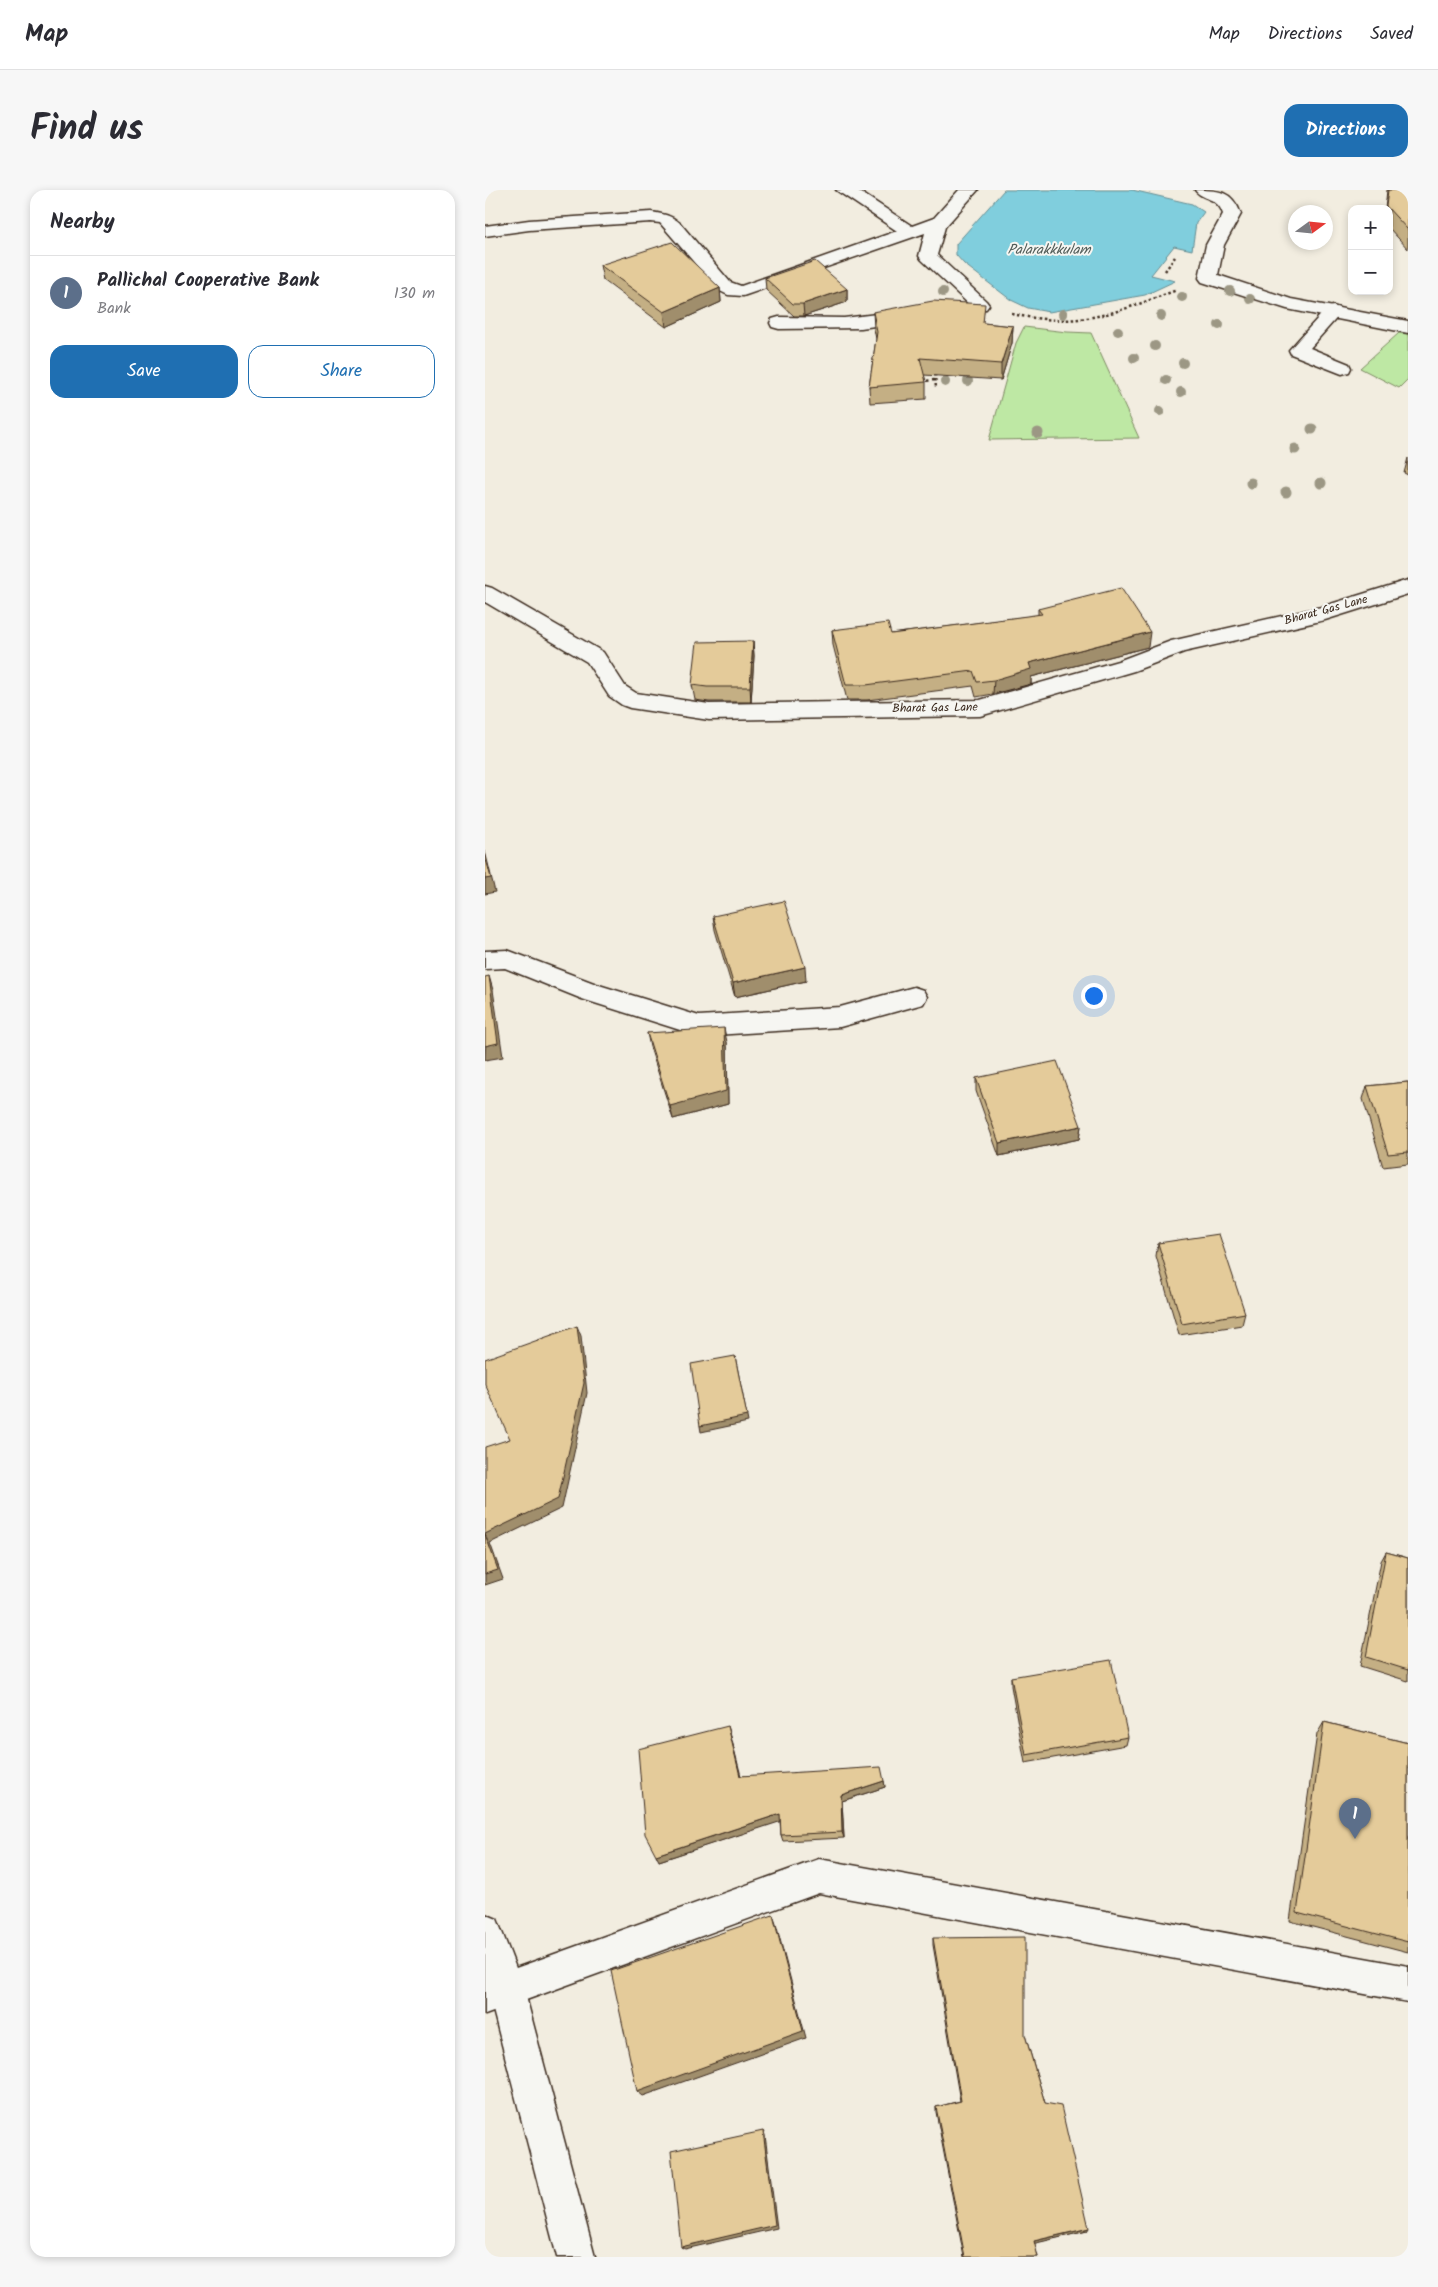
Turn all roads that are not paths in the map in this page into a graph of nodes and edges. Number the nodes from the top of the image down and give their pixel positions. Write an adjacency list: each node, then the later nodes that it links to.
1 (845, 190): 6 (street)
2 (969, 190): 4 (street)
3 (1204, 190): 8 (street)
4 (937, 223): 6 (street); 7 (street)
5 (485, 231): 6 (street)
6 (911, 232)
7 (966, 301)
8 (1333, 312): 11 (street); 12 (street)
9 (922, 313): 10 (street)
10 (779, 323)
11 (1408, 327)
12 (1342, 368)
13 (1408, 587): 14 (street, Bharat Gas Lane)
14 (485, 593)
15 (485, 960): 16 (street)
16 (914, 997)
17 (485, 1931): 19 (street)
18 (1408, 1984): 19 (street)
19 (495, 1993): 20 (street)
20 (576, 2257)

